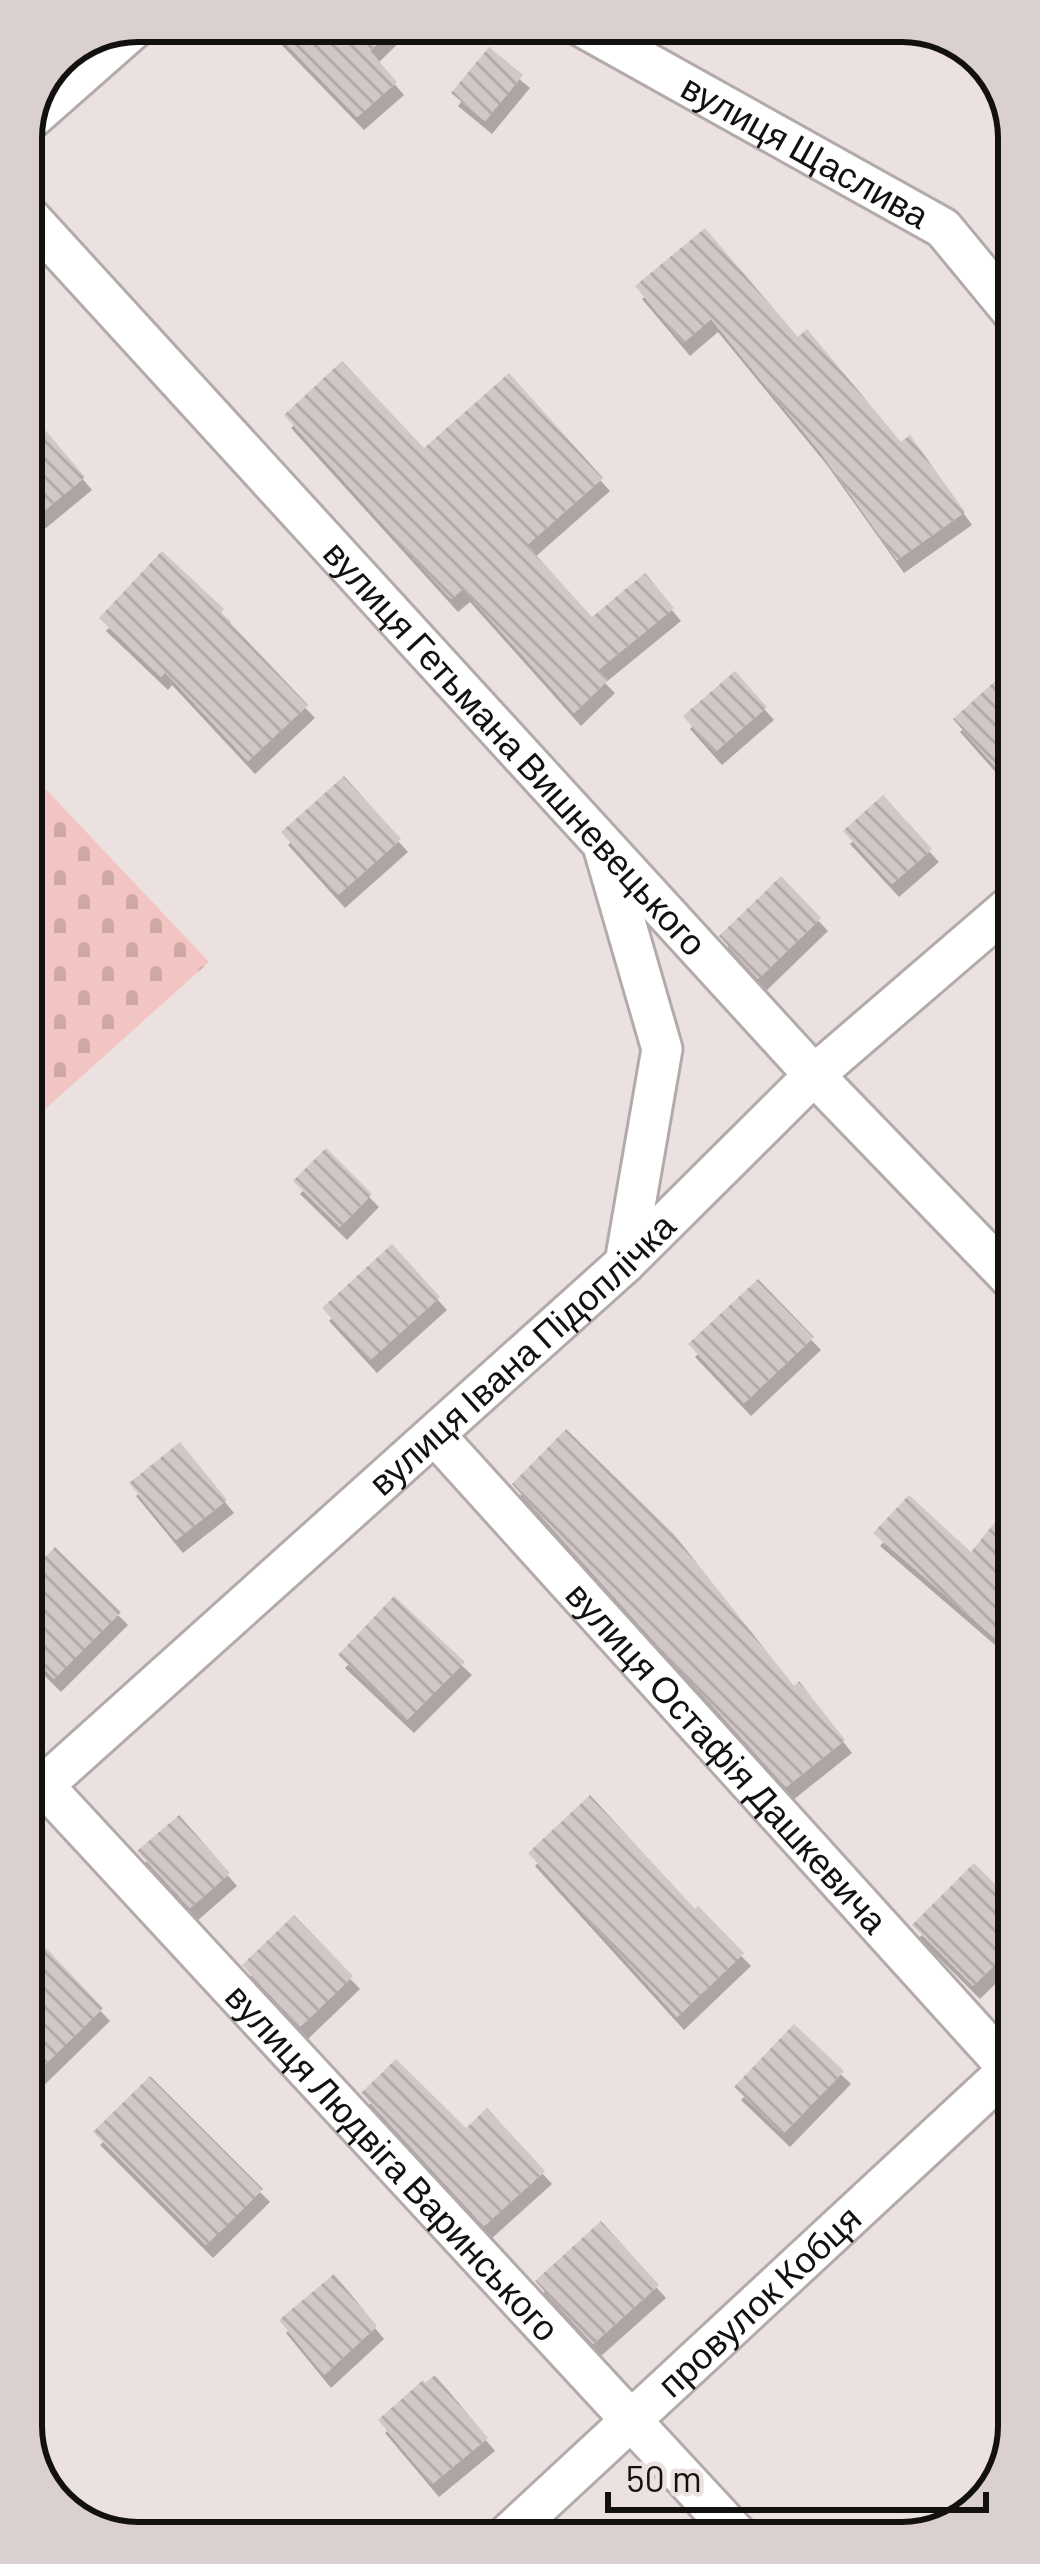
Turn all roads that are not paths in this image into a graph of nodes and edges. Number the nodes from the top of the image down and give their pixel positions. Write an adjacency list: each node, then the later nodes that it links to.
1 (610, 42): 5 (street, вулиця Щаслива)
2 (114, 45): 3 (street)
3 (49, 103)
4 (42, 231): 6 (street, вулиця Гетьмана Вишневецького)
5 (998, 295)
6 (601, 838): 8 (street, вулиця Гетьмана Вишневецького); 9 (street)
7 (998, 917): 8 (street, вулиця Івана Підоплічка)
8 (814, 1075): 9 (street, вулиця Івана Підоплічка); 10 (street, вулиця Гетьмана Вишневецького)
9 (626, 1263): 11 (street, вулиця Івана Підоплічка)
10 (998, 1265)
11 (435, 1435): 12 (street, вулиця Івана Підоплічка); 14 (street, вулиця Остафія Дашкевича)
12 (42, 1787)
13 (42, 1802): 16 (street, вулиця Людвіга Варинського)
14 (998, 2051)
15 (998, 2085): 16 (street, провулок Кобця)
16 (630, 2421): 17 (street, провулок Кобця); 18 (street, вулиця Людвіга Варинського)
17 (521, 2522)
18 (725, 2522)

